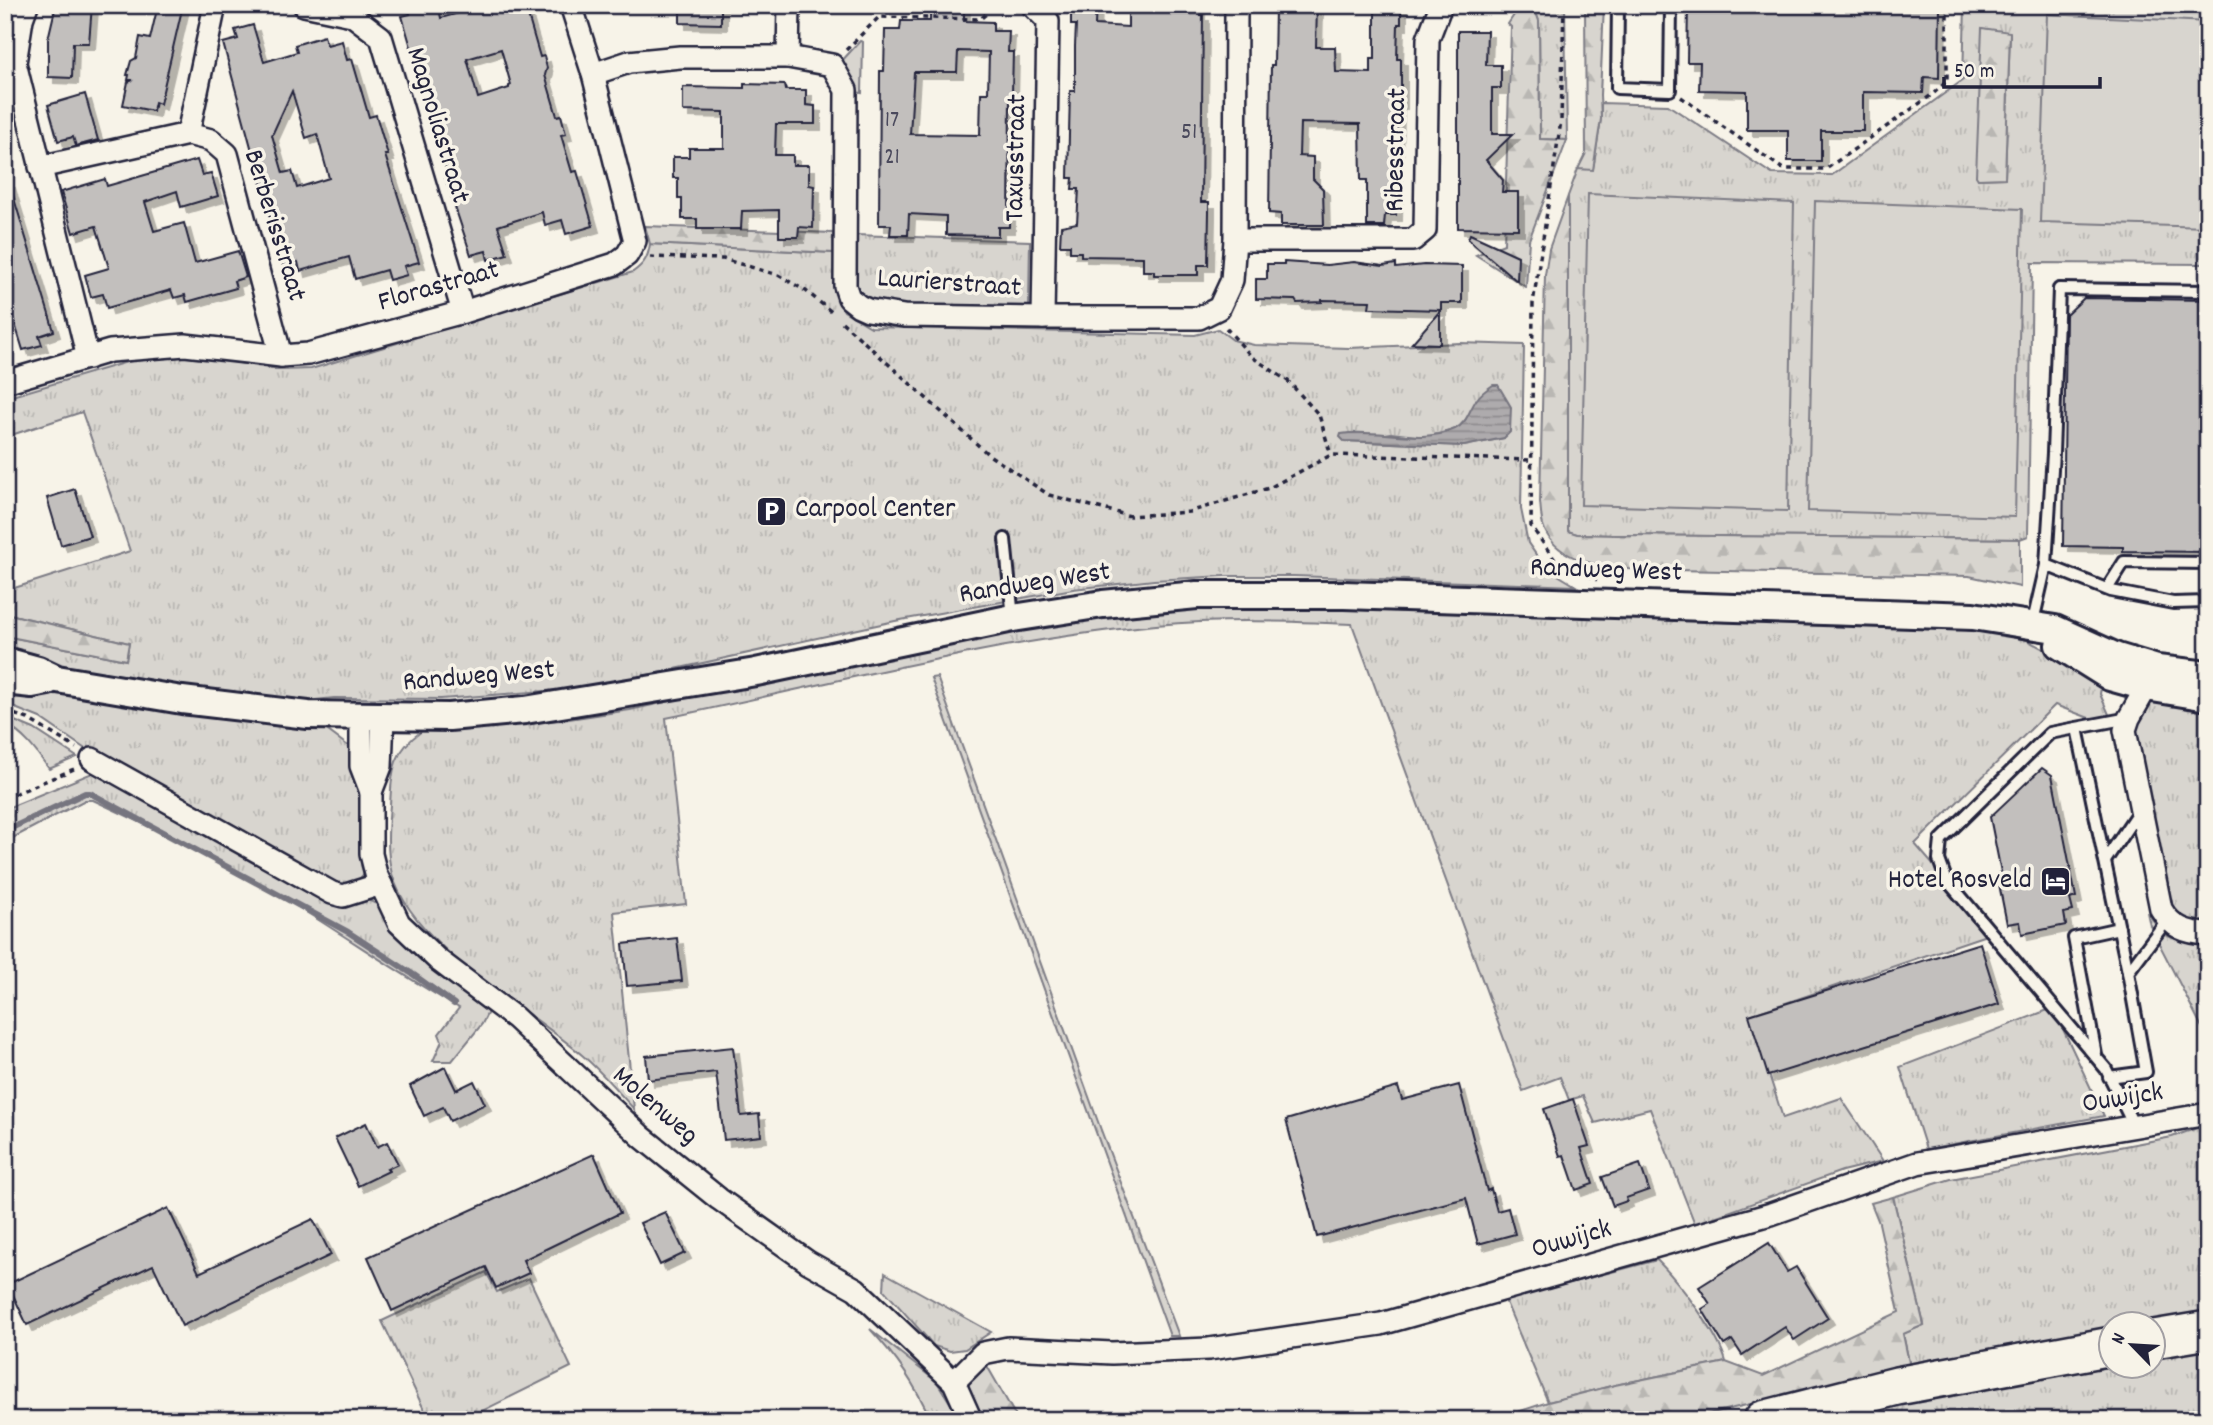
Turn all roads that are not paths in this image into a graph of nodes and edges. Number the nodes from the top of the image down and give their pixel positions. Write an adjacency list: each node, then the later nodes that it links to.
1 (27, 5): 14 (street)
2 (215, 5): 13 (street)
3 (304, 5): 17 (street, Magnoliastraat)
4 (570, 5): 12 (street)
5 (789, 5): 11 (street)
6 (1032, 5): 18 (street, Taxusstraat)
7 (1236, 5): 15 (street)
8 (1441, 5): 15 (street, Ribesstraat)
9 (1618, 5): 10 (lane)
10 (1671, 5)
11 (788, 57): 12 (street); 18 (street, Laurierstraat)
12 (593, 74): 17 (street, Florastraat)
13 (188, 134): 14 (street); 19 (street, Berberisstraat)
14 (40, 167): 20 (street)
15 (1235, 240): 18 (street, Laurierstraat)
16 (2208, 291): 24 (lane)
17 (463, 312): 19 (street, Florastraat)
18 (1043, 318)
19 (281, 356): 20 (street, Florastraat)
20 (88, 358): 21 (street, Florastraat)
21 (5, 382)
22 (1005, 539): 27 (lane)
23 (2208, 563): 25 (lane)
24 (2046, 565): 25 (lane); 28 (lane)
25 (2107, 589): 26 (lane)
26 (2208, 602)
27 (1013, 618): 28 (street, Randweg West); 35 (street, Randweg West)
28 (2032, 626): 31 (street, Randweg West)
29 (5, 661): 32 (street, Randweg West)
30 (2208, 675): 31 (street, Randweg West)
31 (2152, 678): 34 (street, Randweg West); 36 (street)
32 (57, 679): 33 (street, Randweg West); 35 (street, Randweg West)
33 (5, 681)
34 (2208, 697)
35 (372, 717): 41 (street, Molenweg)
36 (2129, 718): 37 (lane); 39 (street)
37 (2077, 728): 40 (lane); 46 (lane)
38 (92, 759): 41 (street)
39 (2140, 809): 40 (lane); 42 (street)
40 (2105, 861): 43 (lane)
41 (381, 884): 53 (street, Molenweg)
42 (2167, 920): 44 (street); 45 (lane)
43 (2119, 928): 45 (lane); 46 (lane)
44 (2208, 934)
45 (2128, 972): 47 (lane)
46 (2096, 1058): 47 (lane)
47 (2109, 1077): 49 (lane)
48 (2208, 1114): 49 (street, Ouwijck)
49 (2134, 1126): 53 (street, Ouwijck)
50 (2208, 1330): 51 (highway)
51 (2168, 1337)
52 (2098, 1349): 55 (highway)
53 (954, 1382): 54 (street, Molenweg)
54 (971, 1420)
55 (1763, 1420)

